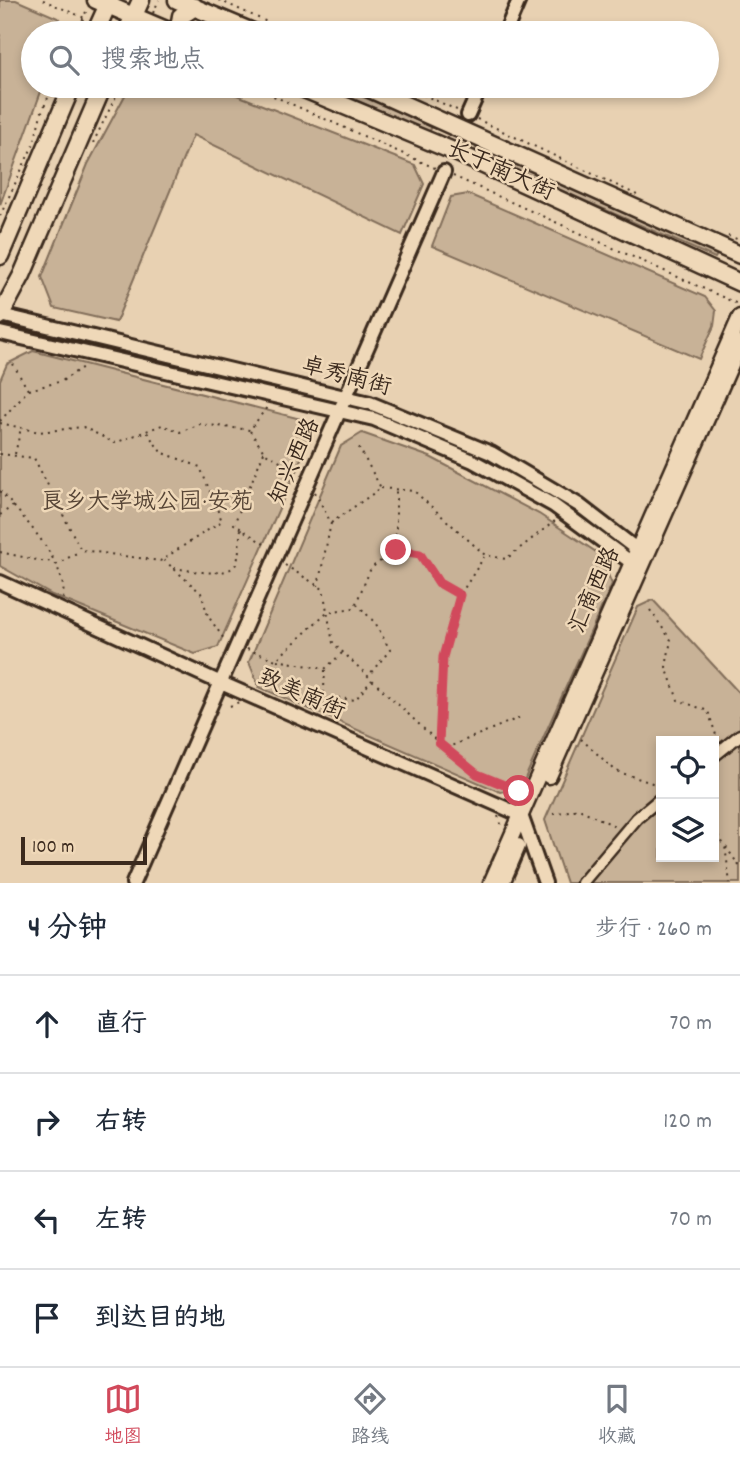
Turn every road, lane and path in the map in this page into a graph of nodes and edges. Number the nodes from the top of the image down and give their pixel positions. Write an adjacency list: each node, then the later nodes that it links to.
1 (43, 0): 9 (path)
2 (141, 0): 8 (main road)
3 (177, 0): 7 (main road)
4 (219, 0): 16 (path)
5 (519, 0): 17 (street)
6 (101, 1): 8 (main road); 10 (main road); 11 (path)
7 (195, 7): 14 (main road); 15 (main road)
8 (133, 16): 12 (main road); 13 (main road)
9 (84, 21)
10 (94, 21)
11 (94, 21)
12 (131, 21)
13 (146, 21)
14 (180, 21)
15 (227, 21)
16 (265, 21)
17 (510, 21)
18 (48, 98): 29 (path)
19 (67, 98): 33 (main road)
20 (98, 98): 36 (main road)
21 (278, 98): 27 (path, 长于南大街)
22 (326, 98): 34 (main road, 长于南大街)
23 (390, 98): 32 (main road, 长于南大街)
24 (430, 98): 26 (path, 长于南大街)
25 (476, 98): 26 (street)
26 (468, 115): 28 (path, 长于南大街)
27 (444, 172): 35 (path, 长于南大街); 43 (street, 知兴西路)
28 (640, 196)
29 (0, 216)
30 (721, 233): 31 (path)
31 (740, 240)
32 (740, 254)
33 (0, 256)
34 (740, 283)
35 (740, 305)
36 (0, 315): 43 (street, 卓秀南街)
37 (740, 317): 71 (main road, 汇商西路)
38 (0, 333): 45 (street, 卓秀南街)
39 (740, 344): 71 (main road, 汇商西路)
40 (13, 364): 42 (path)
41 (83, 368): 42 (path)
42 (28, 390): 46 (path)
43 (346, 398): 45 (street, 知兴西路); 71 (street, 卓秀南街)
44 (267, 407): 48 (path)
45 (341, 413): 71 (street, 卓秀南街); 89 (street, 知兴西路)
46 (0, 422): 47 (path)
47 (21, 427): 49 (path); 53 (path)
48 (250, 430): 49 (path); 51 (path)
49 (146, 431): 70 (path)
50 (357, 444): 55 (path)
51 (264, 452): 54 (path); 63 (path)
52 (0, 454): 53 (path)
53 (15, 456): 65 (path)
54 (298, 471)
55 (381, 488): 56 (path); 62 (path)
56 (396, 489): 66 (path); 68 (path)
57 (0, 491): 59 (path)
58 (315, 491): 62 (path)
59 (13, 506): 60 (path); 69 (path)
60 (0, 515)
61 (557, 519): 68 (path)
62 (331, 523): 76 (path)
63 (241, 528): 64 (path); 74 (path)
64 (267, 546)
65 (81, 550): 70 (path); 72 (path)
66 (396, 550): 77 (path); 79 (path)
67 (0, 552): 69 (path)
68 (485, 555): 77 (path)
69 (53, 559): 72 (path)
70 (163, 559): 74 (path)
71 (640, 560): 106 (main road, 汇商西路)
72 (56, 565): 78 (path)
73 (285, 565): 76 (path)
74 (173, 568): 82 (path)
75 (0, 582): 89 (street, 致美南街)
76 (318, 586): 81 (path)
77 (460, 595): 98 (path)
78 (62, 602)
79 (356, 603): 81 (path); 87 (path)
80 (650, 610): 95 (path)
81 (327, 612): 84 (path); 85 (path)
82 (224, 639)
83 (246, 648): 85 (path)
84 (343, 652): 86 (path); 87 (path)
85 (276, 660): 86 (path)
86 (325, 669): 90 (path)
87 (368, 676): 88 (path)
88 (372, 680): 90 (path); 98 (path)
89 (221, 683): 106 (street, 致美南街); 112 (street, 知兴西路)
90 (324, 696): 93 (path)
91 (242, 700): 92 (path)
92 (230, 706)
93 (323, 707)
94 (521, 717): 99 (path)
95 (713, 736)
96 (740, 736): 100 (street)
97 (581, 739): 101 (path)
98 (439, 743): 99 (path)
99 (445, 748): 102 (path)
100 (719, 752)
101 (656, 784)
102 (519, 791)
103 (660, 799): 107 (street)
104 (496, 812): 108 (path)
105 (553, 814): 107 (path)
106 (524, 820): 113 (main road, 汇商西路); 114 (main road, 汇商西路); 115 (street)
107 (626, 831): 116 (street)
108 (505, 834)
109 (719, 837): 110 (path)
110 (725, 846): 111 (path); 117 (path)
111 (740, 867)
112 (133, 883)
113 (491, 883)
114 (502, 883)
115 (545, 883)
116 (582, 883)
117 (730, 883)

